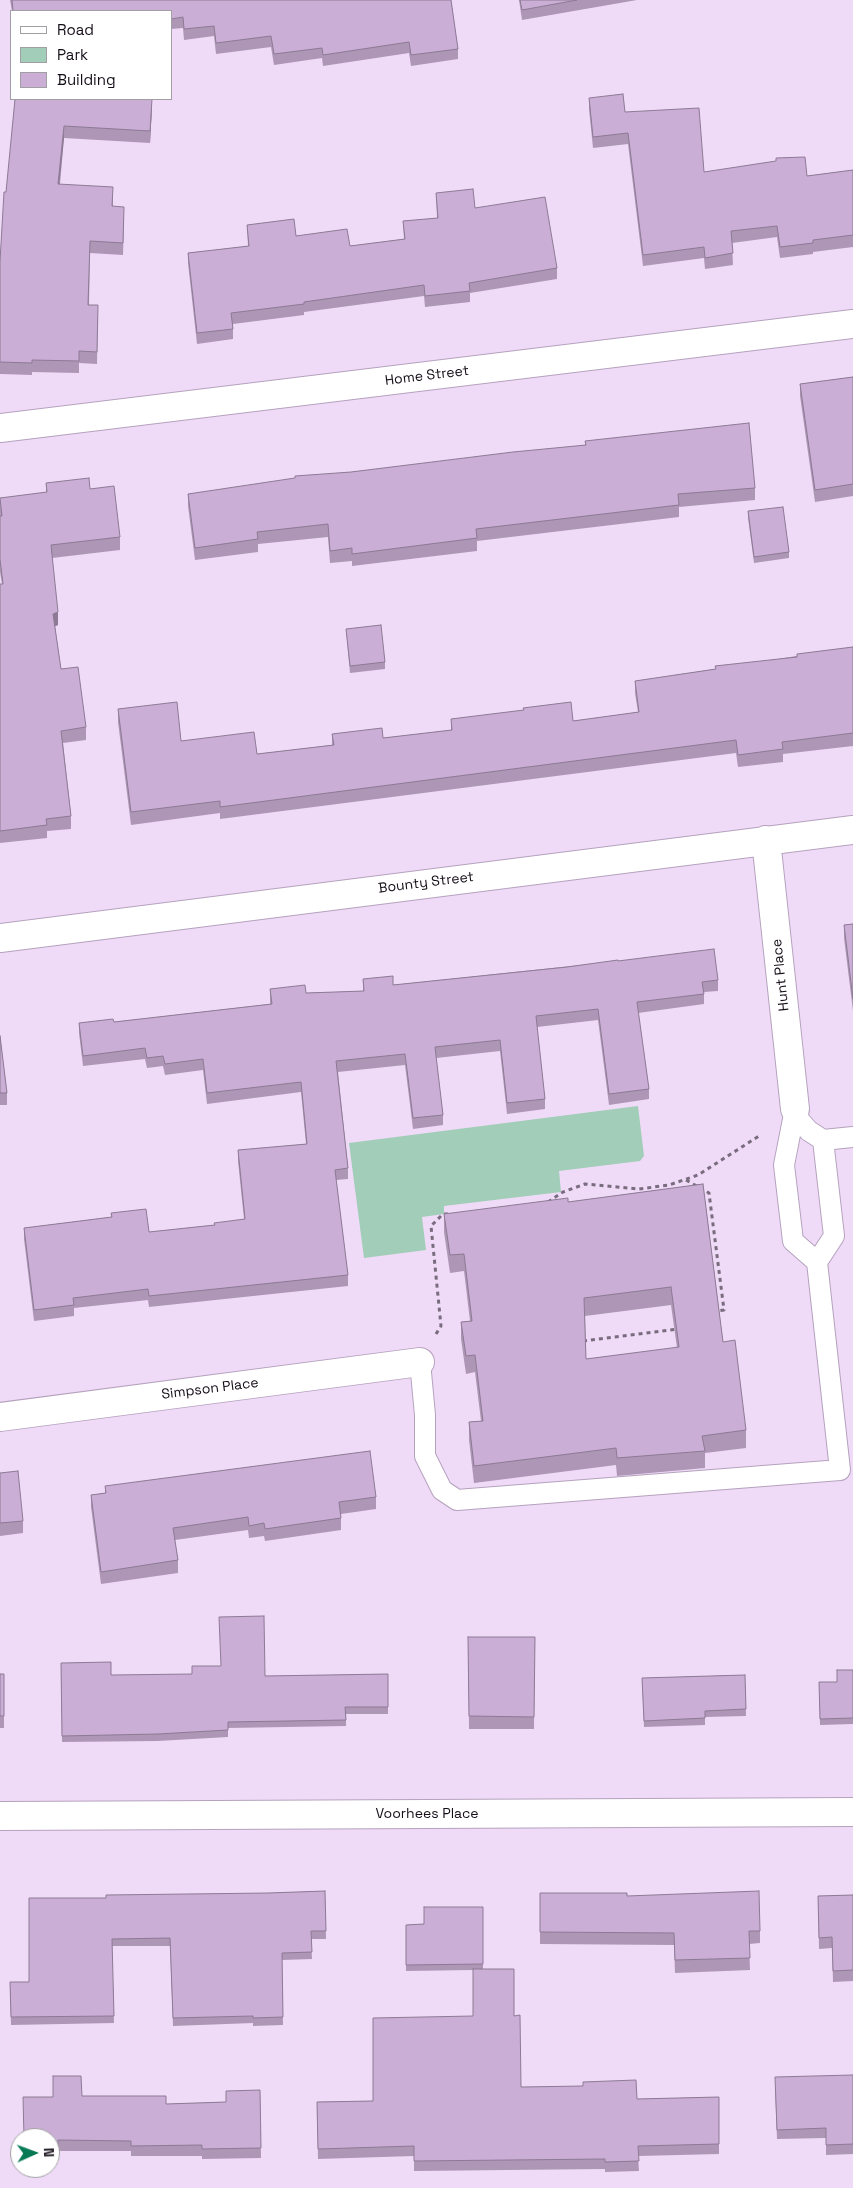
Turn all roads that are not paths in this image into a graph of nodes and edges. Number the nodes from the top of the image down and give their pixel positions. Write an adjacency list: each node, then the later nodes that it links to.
1 (853, 324): 2 (street, Home Street)
2 (0, 428)
3 (853, 830): 4 (street, Bounty Street)
4 (766, 840): 5 (street, Bounty Street); 6 (street, Hunt Place)
5 (0, 938)
6 (794, 1117): 8 (lane); 9 (lane)
7 (853, 1137): 8 (lane)
8 (823, 1140): 9 (lane)
9 (817, 1262): 10 (lane)
10 (420, 1362): 11 (street, Simpson Place)
11 (0, 1417)
12 (853, 1812): 13 (street, Voorhees Place)
13 (0, 1816)

